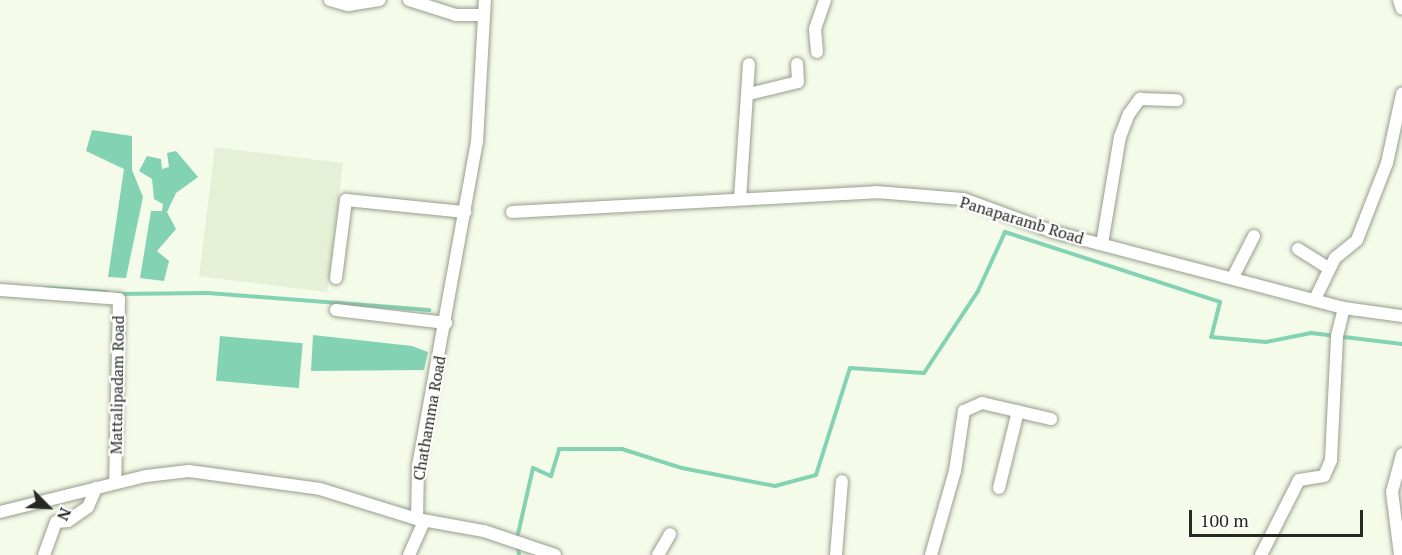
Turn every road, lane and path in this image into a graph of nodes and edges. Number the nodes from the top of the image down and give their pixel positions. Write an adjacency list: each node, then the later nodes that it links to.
1 (330, 0): 2 (street)
2 (380, 0)
3 (408, 0): 8 (street)
4 (485, 0): 8 (street, Chathamma Road)
5 (825, 0): 9 (street)
6 (1399, 0): 7 (street)
7 (1402, 9)
8 (484, 15): 16 (street, Chathamma Road)
9 (817, 52)
10 (749, 64): 12 (street)
11 (797, 64): 12 (street)
12 (749, 94): 15 (street)
13 (1402, 94): 21 (street)
14 (1178, 100): 19 (street)
15 (740, 200): 17 (street, Panaparamb Road); 19 (street, Panaparamb Road)
16 (465, 212): 23 (street); 29 (street, Chathamma Road)
17 (513, 212)
18 (1254, 236): 22 (street)
19 (1102, 244): 22 (street, Panaparamb Road)
20 (1298, 249): 21 (street)
21 (1328, 268): 25 (street)
22 (1233, 277): 25 (street, Panaparamb Road)
23 (336, 278)
24 (0, 290): 34 (street, Mattalipadam Road)
25 (1315, 299): 26 (street, Panaparamb Road)
26 (1344, 308): 28 (street, Panaparamb Road); 46 (street)
27 (336, 310): 29 (street)
28 (1402, 316)
29 (446, 323): 38 (street, Chathamma Road)
30 (1018, 411): 31 (street); 36 (street); 45 (street)
31 (1051, 419)
32 (1402, 454): 47 (street)
33 (842, 481): 44 (street)
34 (115, 483): 35 (street); 38 (street)
35 (96, 488): 37 (street); 40 (street)
36 (999, 488)
37 (0, 512)
38 (420, 520): 41 (street); 42 (street)
39 (670, 534): 43 (street)
40 (44, 555)
41 (409, 555)
42 (555, 555)
43 (658, 555)
44 (836, 555)
45 (931, 555)
46 (1261, 555)
47 (1400, 555)

